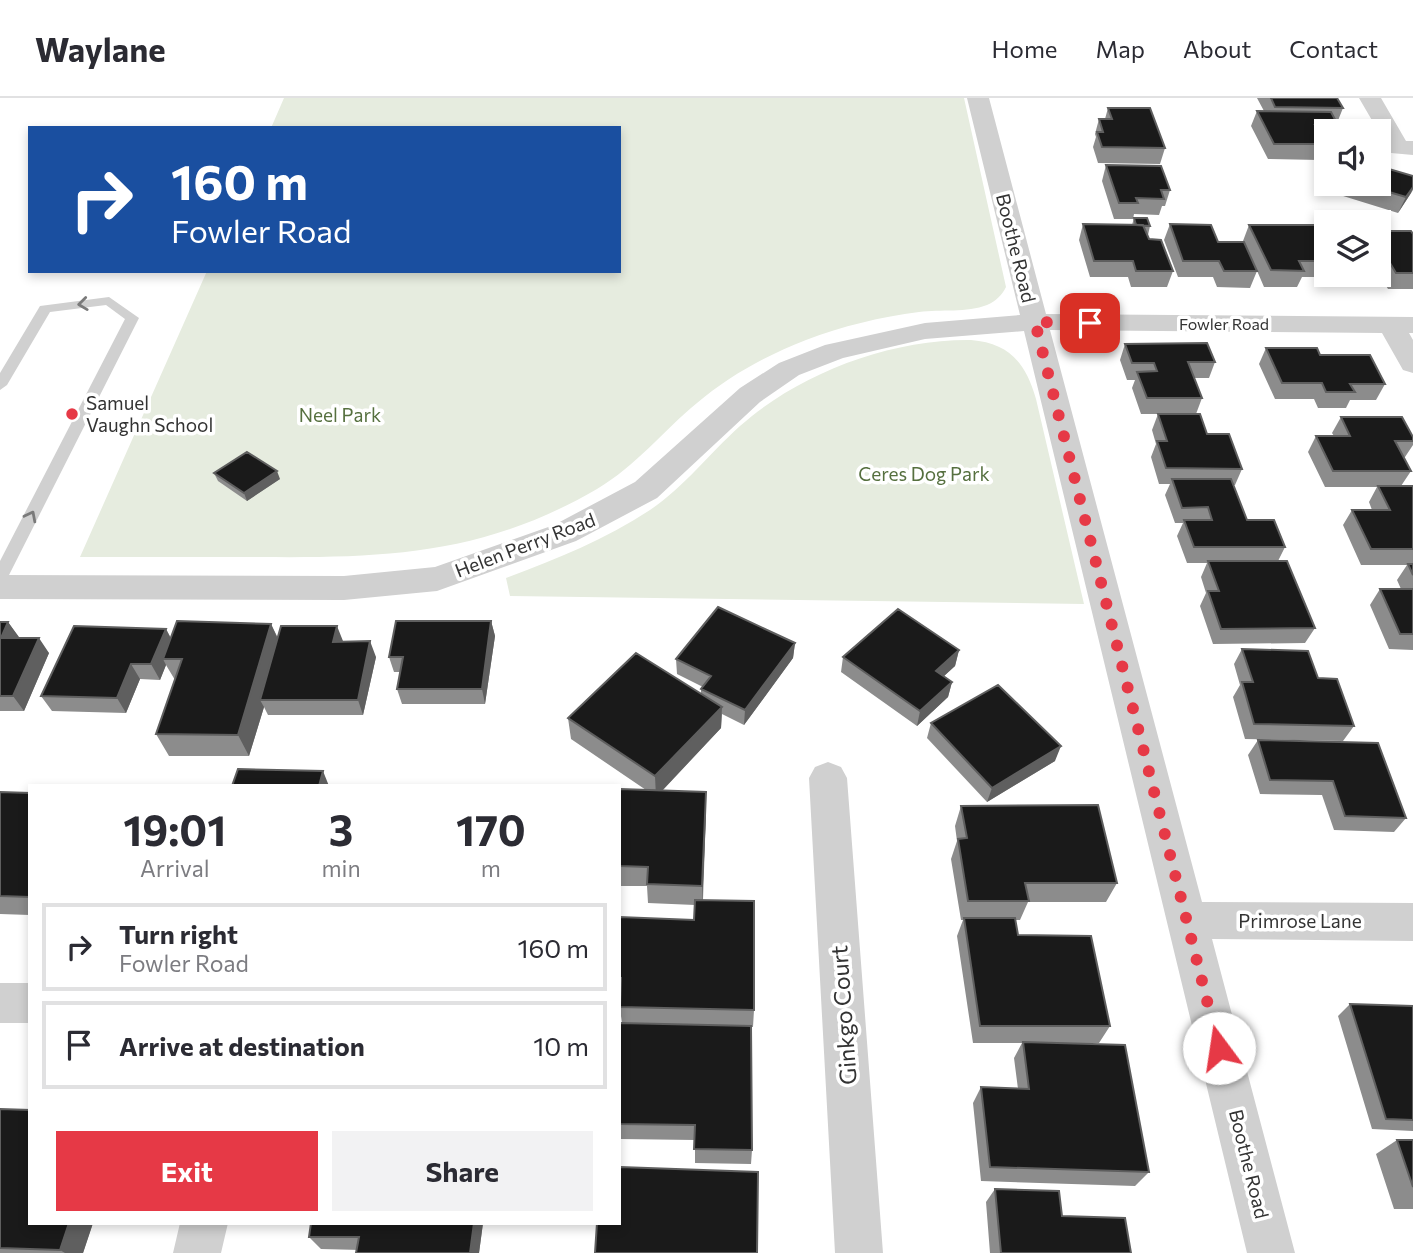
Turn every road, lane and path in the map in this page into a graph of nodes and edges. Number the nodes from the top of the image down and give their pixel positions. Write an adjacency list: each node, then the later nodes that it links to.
1 (978, 98): 4 (street, Boothe Road)
2 (1370, 98): 3 (street)
3 (1406, 148)
4 (1035, 322): 5 (street, Fowler Road); 9 (street, Helen Perry Road); 11 (street, Boothe Road)
5 (1402, 325): 6 (street)
6 (1413, 365)
7 (0, 386): 8 (lane, one-way to 7)
8 (0, 577)
9 (0, 587)
10 (828, 778): 17 (street, Ginkgo Court)
11 (1186, 920): 12 (street, Primrose Lane); 18 (street, Boothe Road)
12 (1413, 922)
13 (0, 1003): 14 (street)
14 (28, 1003)
15 (204, 1225): 16 (street)
16 (197, 1253)
17 (859, 1253)
18 (1272, 1253)

